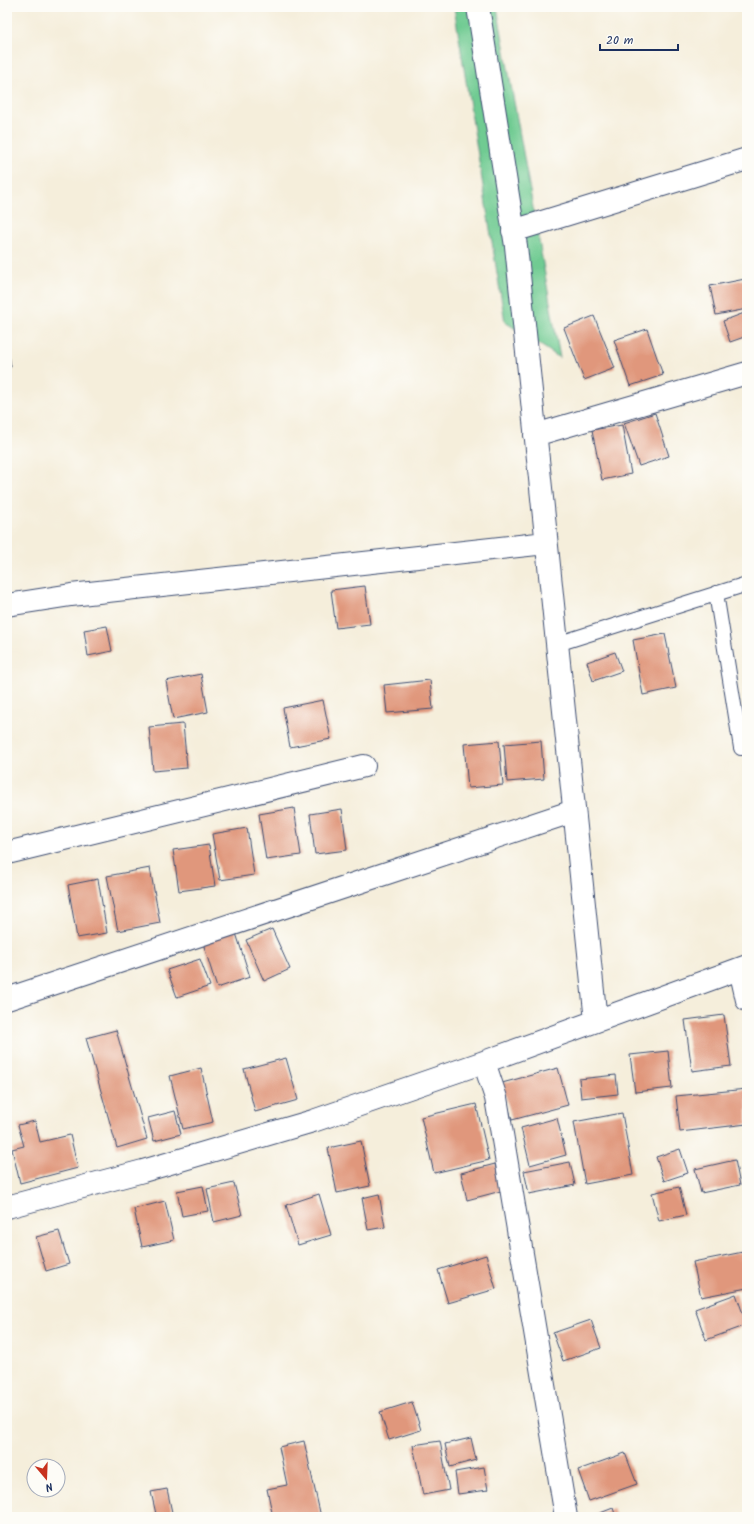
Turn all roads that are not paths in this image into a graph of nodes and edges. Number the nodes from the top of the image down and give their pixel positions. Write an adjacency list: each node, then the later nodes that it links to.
1 (478, 7): 3 (street)
2 (747, 159): 3 (street)
3 (513, 231): 5 (street)
4 (747, 373): 5 (street)
5 (535, 435): 6 (street)
6 (546, 543): 9 (street); 10 (street)
7 (747, 584): 8 (lane)
8 (716, 593): 10 (lane); 11 (lane)
9 (7, 605)
10 (557, 644): 13 (street)
11 (741, 748)
12 (364, 766): 14 (street)
13 (574, 811): 16 (street); 18 (street)
14 (7, 853)
15 (744, 968): 17 (street); 18 (street)
16 (7, 999)
17 (747, 1000)
18 (596, 1021): 19 (street)
19 (484, 1062): 20 (street); 21 (street)
20 (7, 1207)
21 (566, 1517)

